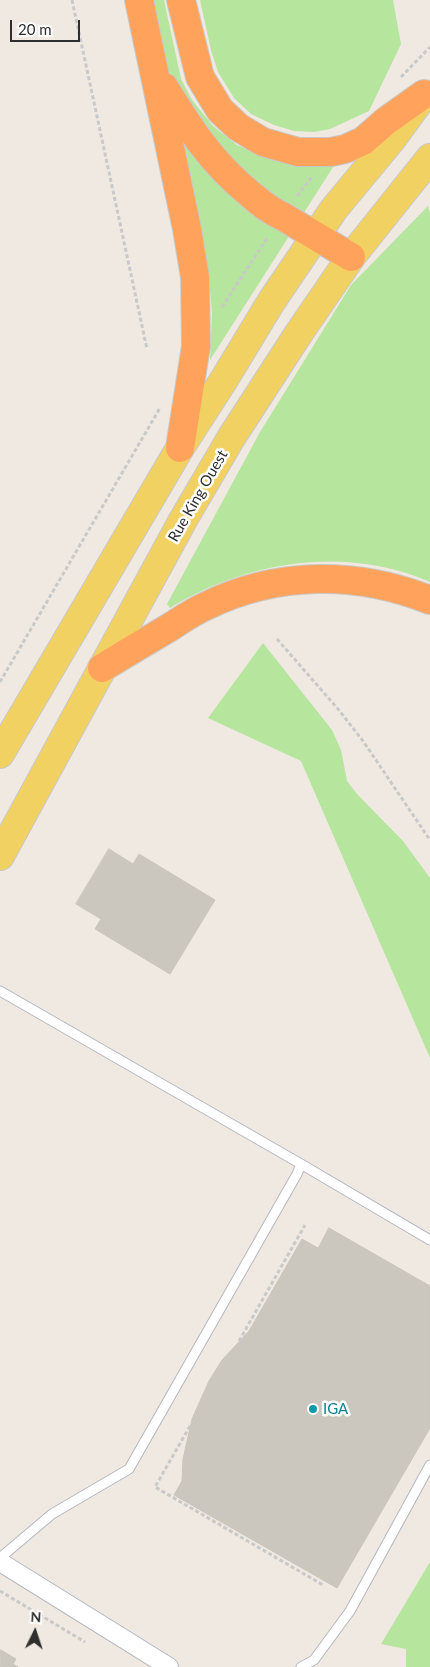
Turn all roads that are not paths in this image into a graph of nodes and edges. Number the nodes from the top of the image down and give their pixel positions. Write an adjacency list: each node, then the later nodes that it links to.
1 (139, 0): 3 (highway)
2 (182, 0): 5 (highway)
3 (150, 56): 7 (highway); 9 (highway)
4 (427, 91): 5 (highway)
5 (389, 130): 7 (main road)
6 (430, 158): 8 (main road, Rue King Ouest)
7 (315, 237): 8 (highway); 9 (main road)
8 (351, 257): 11 (main road, Rue King Ouest)
9 (180, 448): 12 (main road)
10 (430, 600): 11 (highway)
11 (102, 668): 13 (main road, Rue King Ouest)
12 (0, 754)
13 (0, 856)
14 (0, 991): 15 (lane)
15 (301, 1164): 16 (lane); 18 (lane)
16 (430, 1240)
17 (430, 1465): 21 (lane)
18 (0, 1558)
19 (0, 1562): 20 (street)
20 (169, 1667)
21 (301, 1667)

